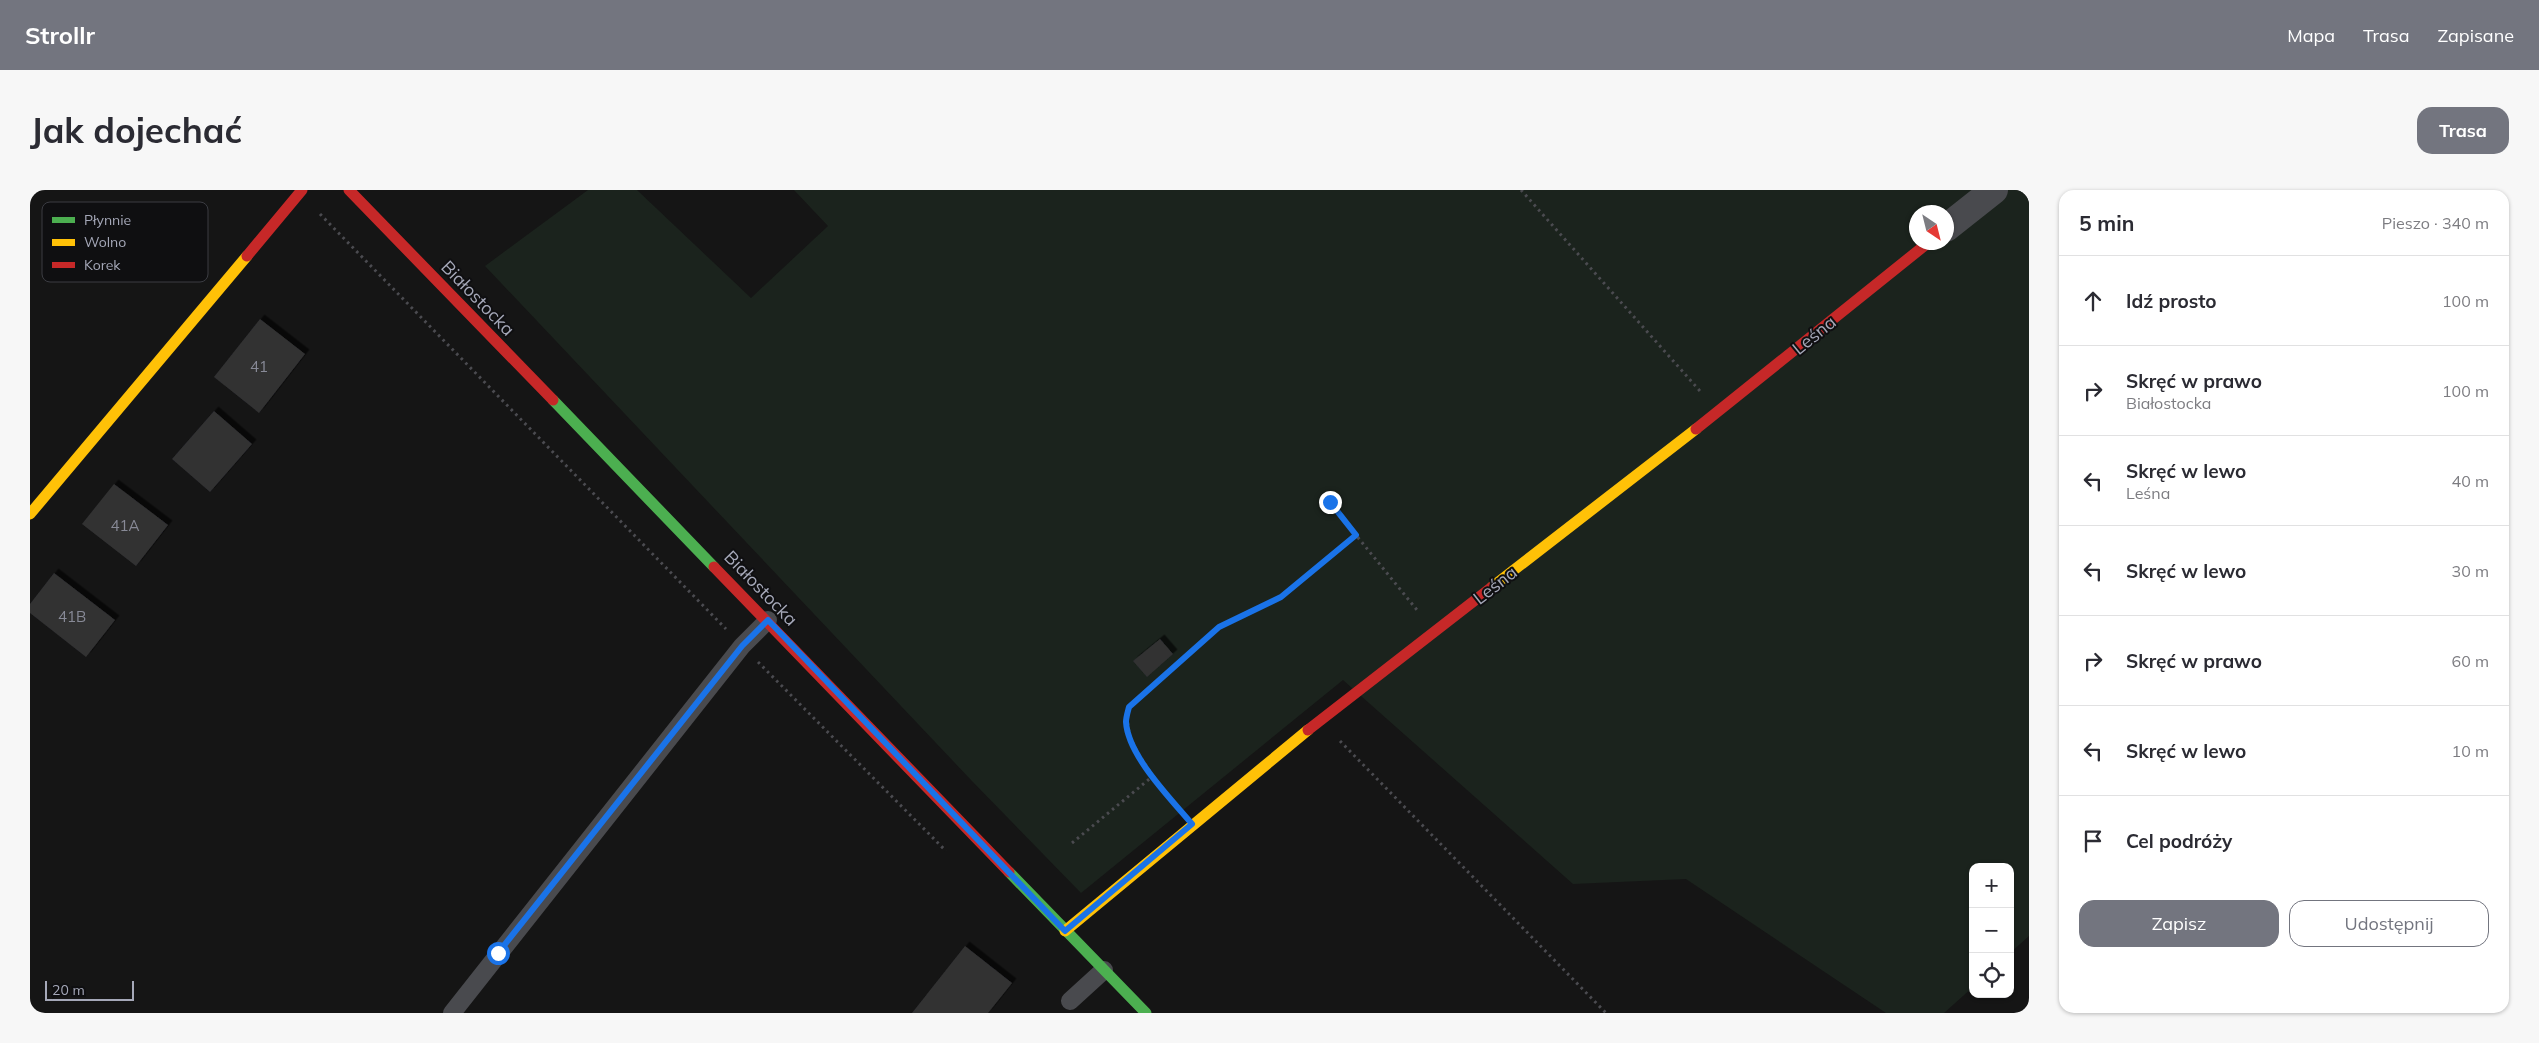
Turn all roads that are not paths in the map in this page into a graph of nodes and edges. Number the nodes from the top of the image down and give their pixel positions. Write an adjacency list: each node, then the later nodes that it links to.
1 (348, 190): 7 (street, Białostocka)
2 (1994, 190): 4 (street)
3 (301, 192): 6 (street)
4 (1954, 222)
5 (1919, 250): 8 (street, Leśna)
6 (30, 514)
7 (768, 620): 8 (street, Białostocka); 11 (lane)
8 (1065, 931): 9 (street, Białostocka)
9 (1104, 970): 10 (lane); 12 (street, Białostocka)
10 (1070, 1001)
11 (452, 1013)
12 (1146, 1013)

